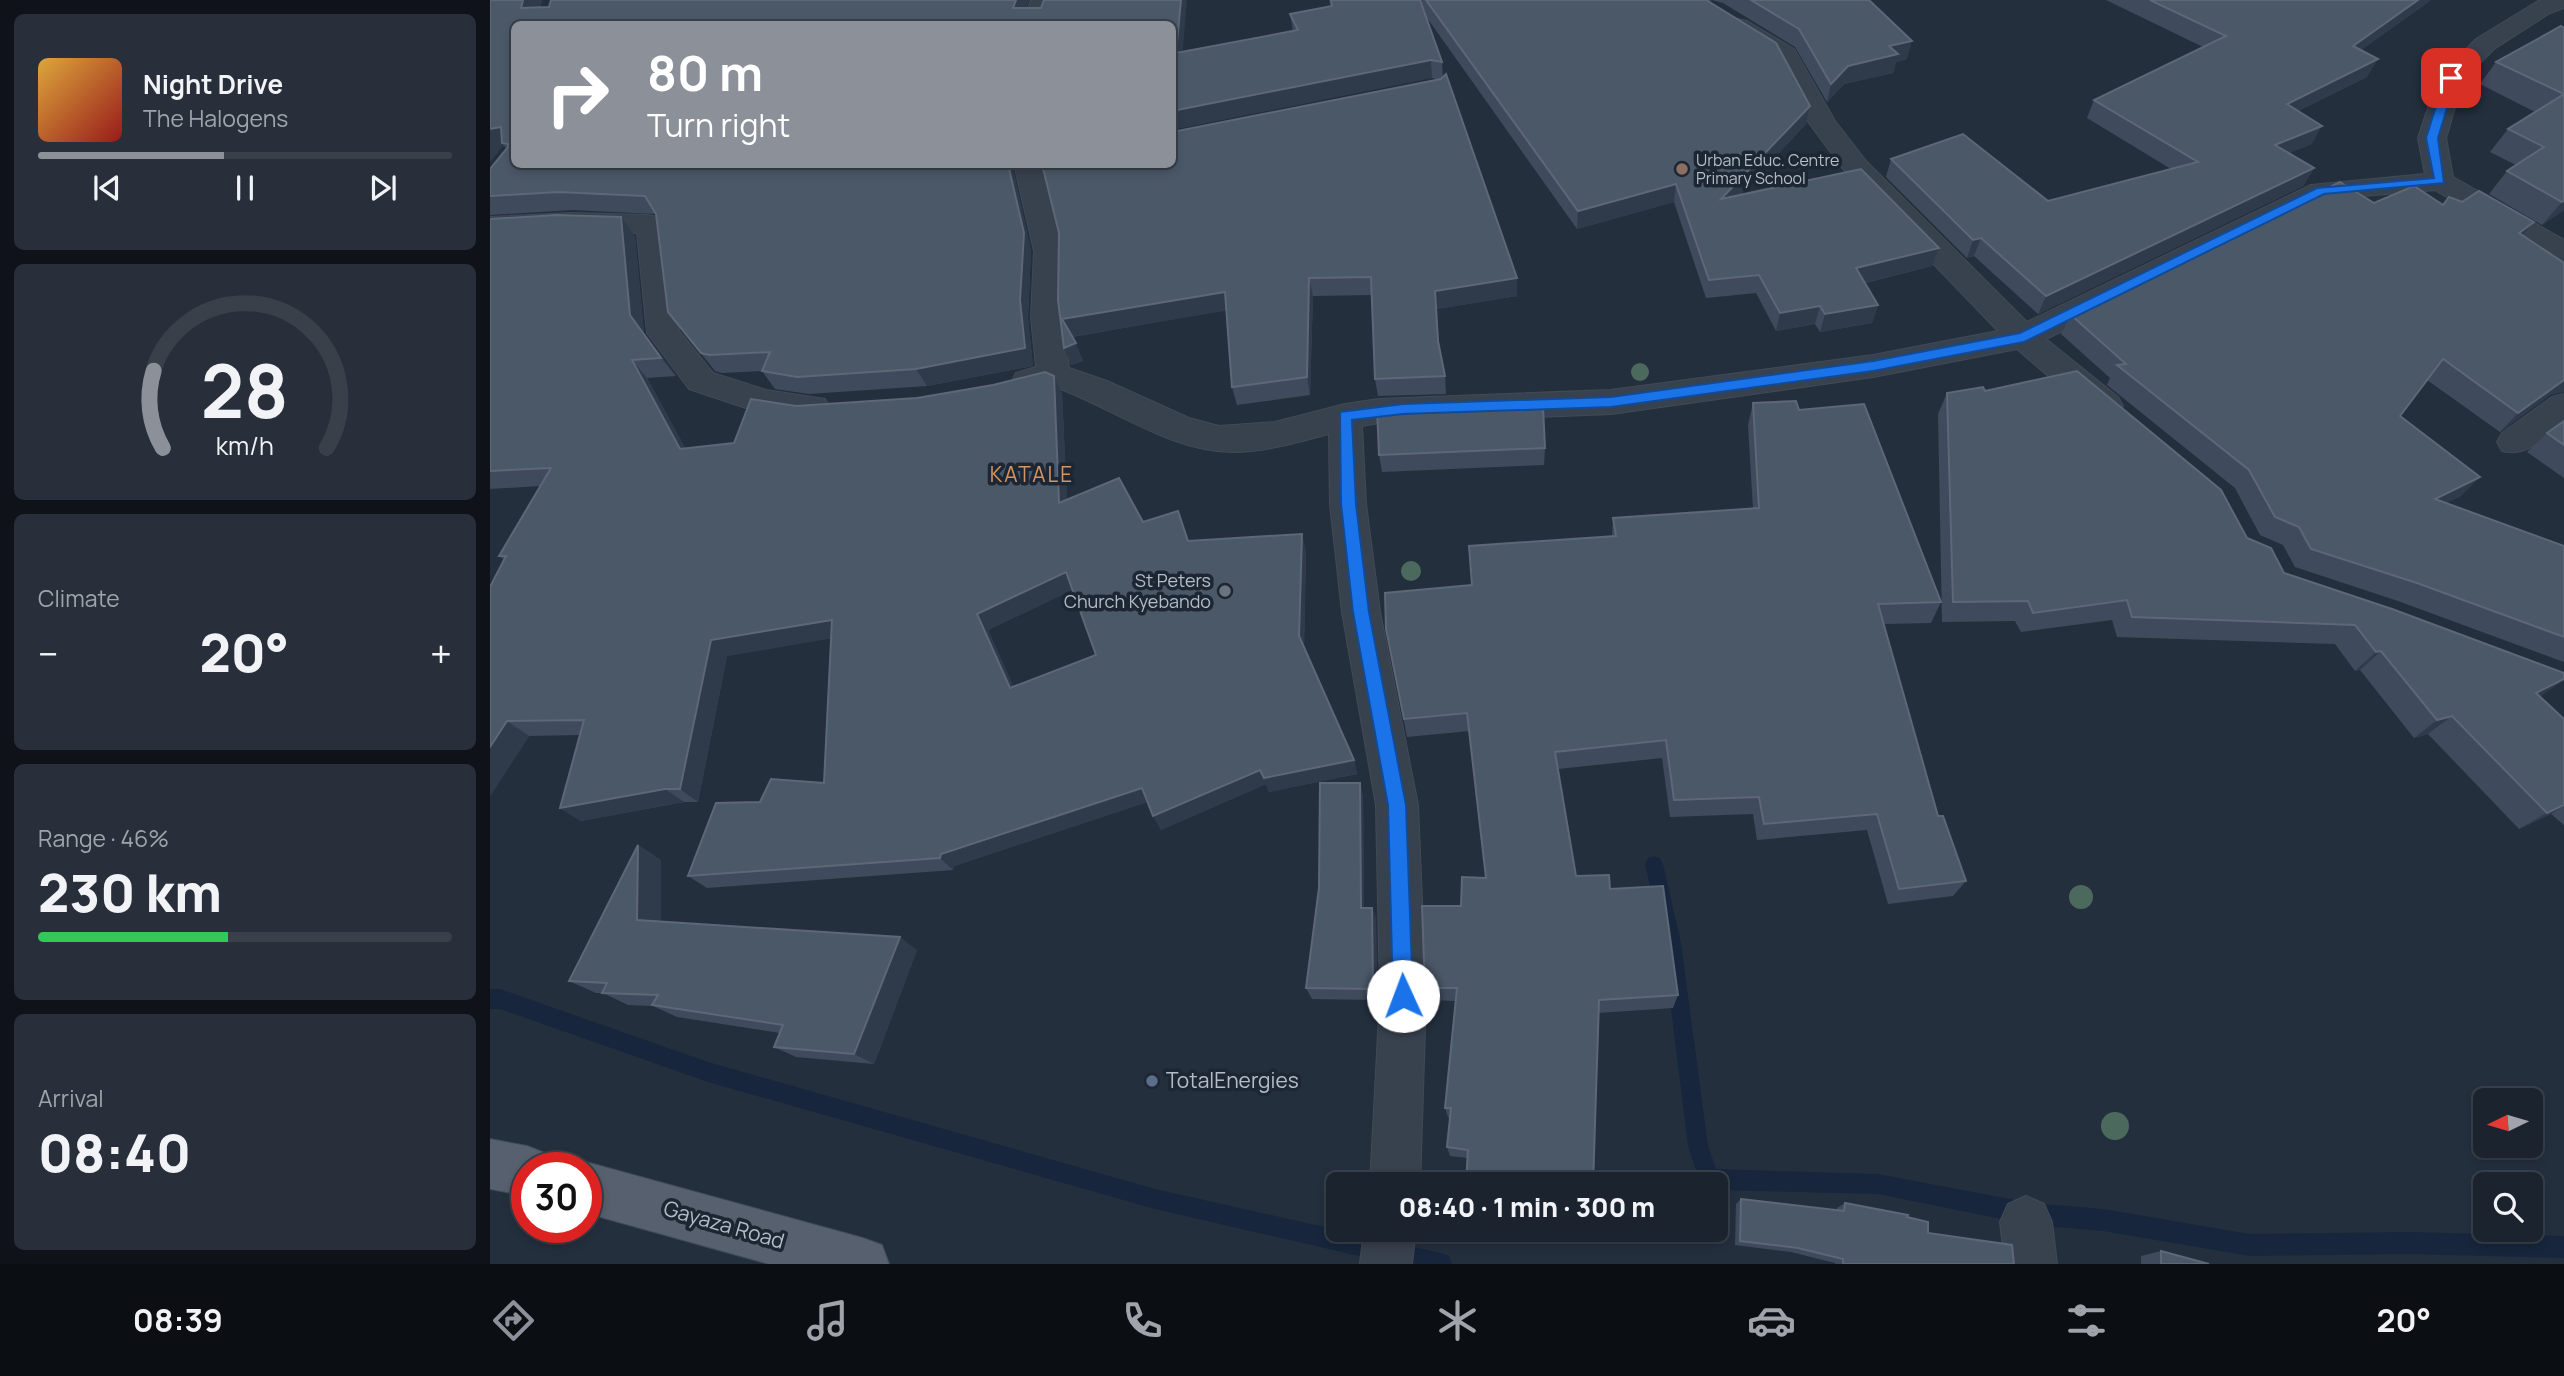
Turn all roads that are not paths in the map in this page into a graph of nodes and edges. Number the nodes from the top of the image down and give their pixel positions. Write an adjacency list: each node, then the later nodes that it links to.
1 (1043, 0): 4 (street)
2 (2542, 3): 6 (street)
3 (1713, 10): 9 (street)
4 (1035, 21)
5 (1036, 168): 10 (street)
6 (2440, 181): 8 (street); 9 (street)
7 (490, 226): 13 (street)
8 (2564, 253)
9 (2024, 337): 14 (street); 15 (street)
10 (1053, 375): 11 (street); 14 (street)
11 (1002, 388)
12 (2564, 406): 16 (street)
13 (841, 407)
14 (1345, 416): 19 (street)
15 (2127, 423)
16 (2514, 442)
17 (490, 1164): 18 (main road)
18 (511, 1168)
19 (1396, 1172)
20 (602, 1191): 22 (main road, Gayaza Road)
21 (1388, 1242): 23 (street)
22 (863, 1264)
23 (1385, 1264)

